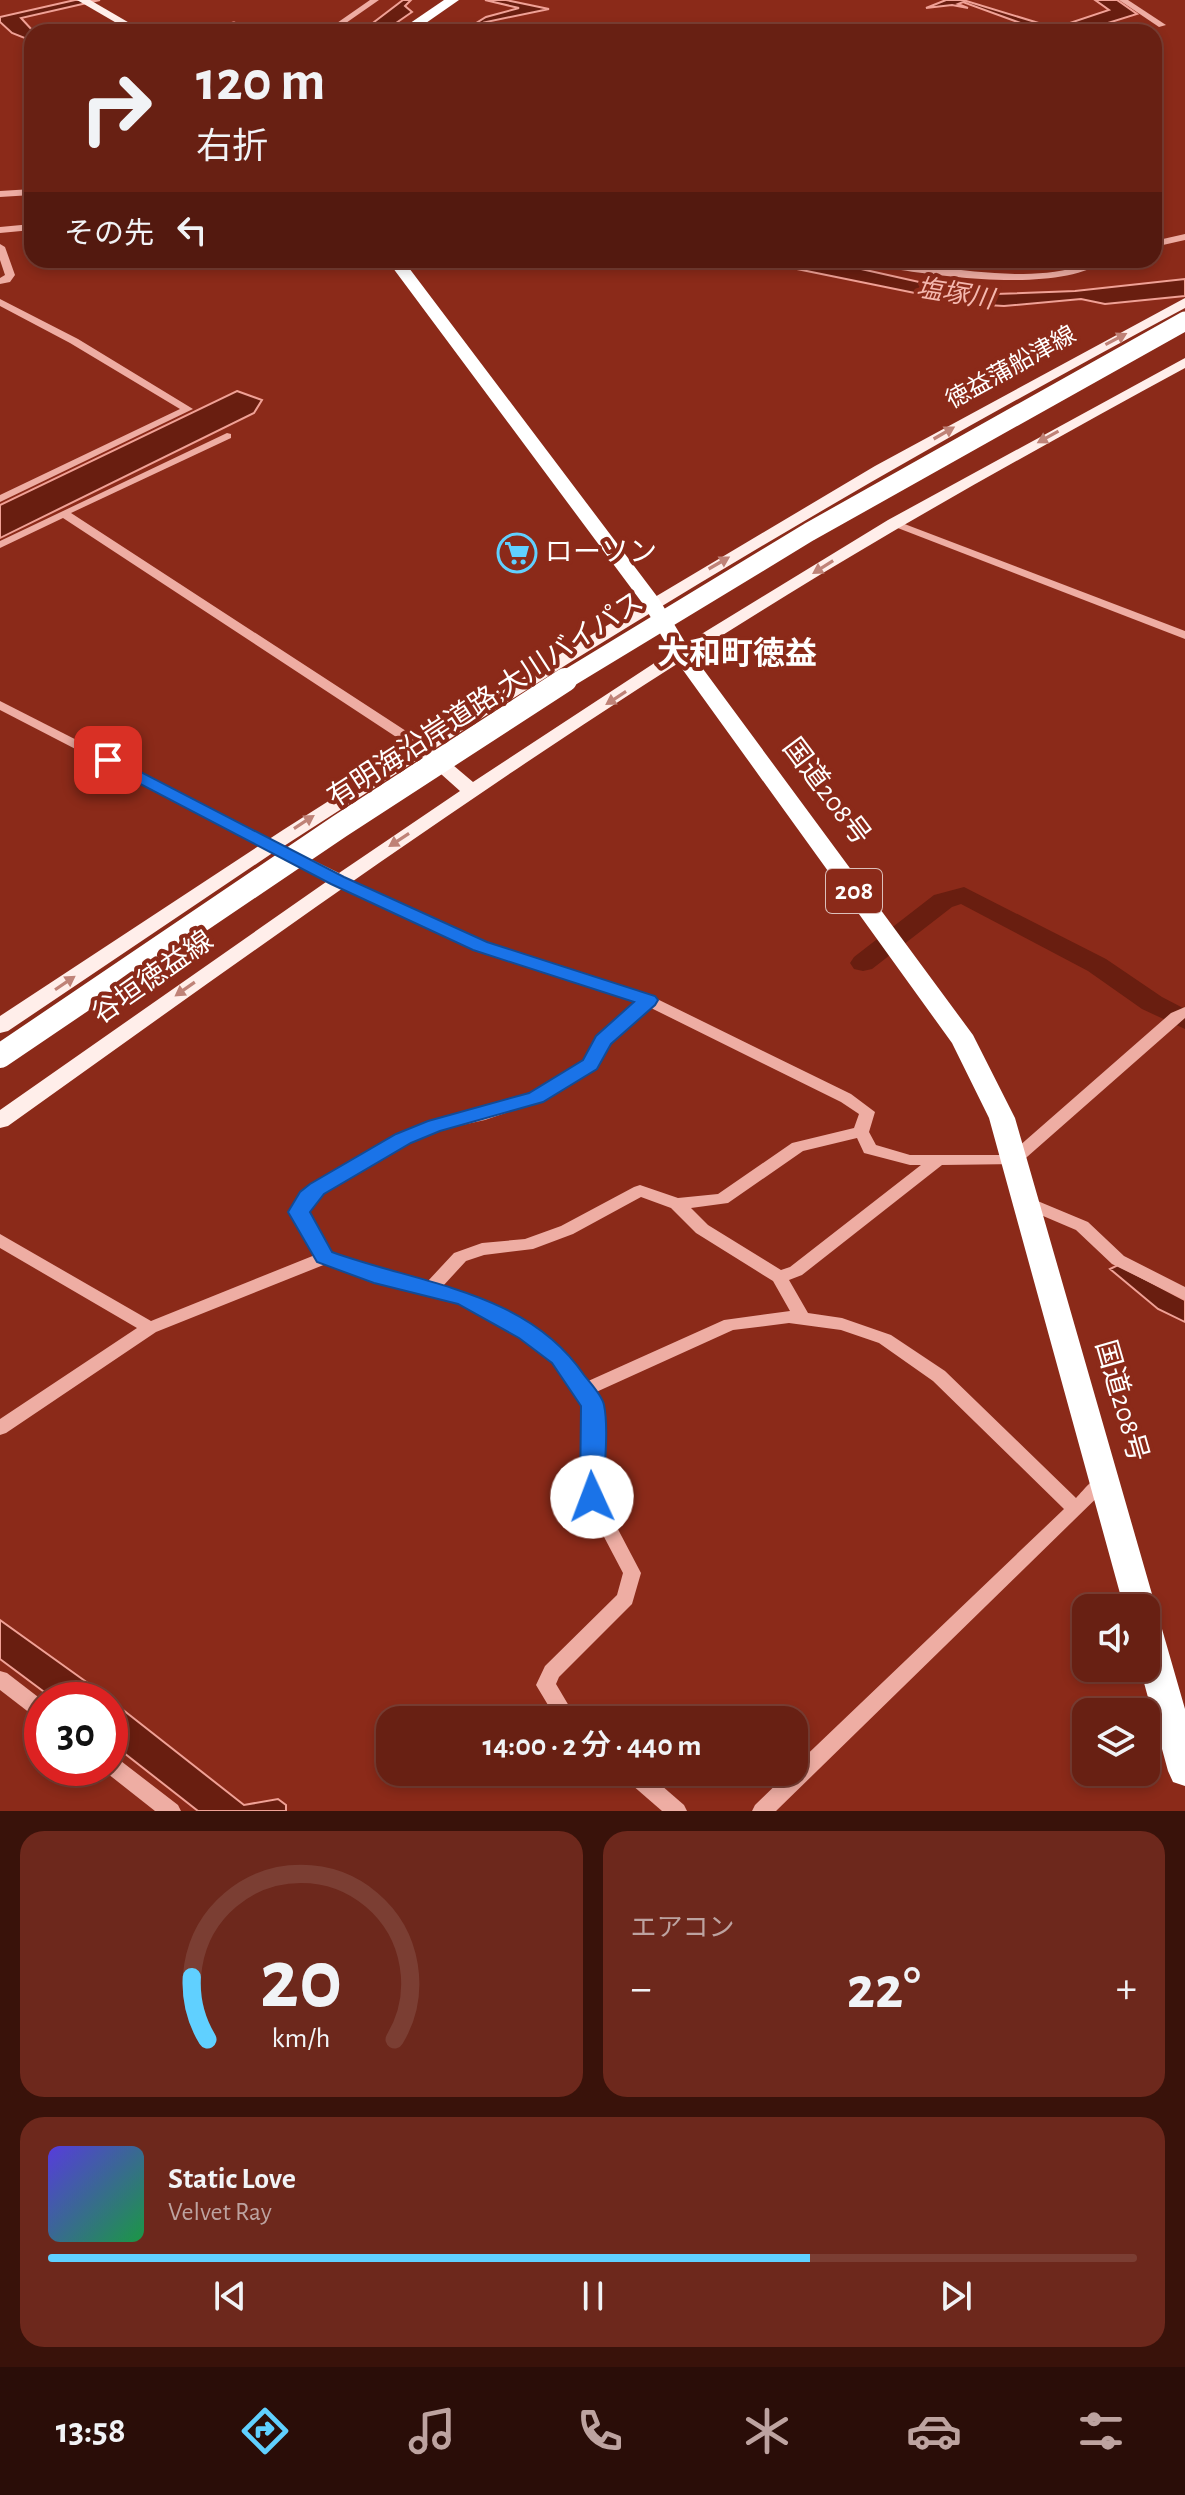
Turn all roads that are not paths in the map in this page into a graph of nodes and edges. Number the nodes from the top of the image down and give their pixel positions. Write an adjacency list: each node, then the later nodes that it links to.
1 (375, 0): 6 (street)
2 (453, 0): 7 (highway)
3 (1123, 0): 8 (street)
4 (85, 2): 5 (main road)
5 (125, 24)
6 (340, 24)
7 (416, 24)
8 (1160, 24)
9 (24, 192): 10 (street)
10 (0, 194)
11 (24, 228): 12 (street)
12 (0, 230): 15 (street)
13 (1185, 237): 14 (street)
14 (1162, 242)
15 (0, 245): 19 (street)
16 (401, 268): 30 (highway, 国道208号 / 208)
17 (906, 268): 18 (street)
18 (1085, 268)
19 (0, 281)
20 (0, 302): 26 (street)
21 (1185, 302): 25 (main road, 徳益蒲船津線, one-way to 21)
22 (1185, 321): 41 (highway, 有明海沿岸道路;大川バイパス, bridge)
23 (1185, 362): 28 (main road, one-way to 28)
24 (227, 436): 27 (street)
25 (862, 480): 28 (main road); 30 (main road, 徳益蒲船津線, one-way to 25)
26 (0, 499)
27 (63, 513): 29 (street); 34 (street)
28 (894, 523): 31 (street); 32 (main road, one-way to 32)
29 (0, 545)
30 (652, 603): 32 (highway, 国道208号 / 208); 34 (main road, 谷垣徳益線)
31 (1185, 635)
32 (682, 655): 35 (main road, 谷垣徳益線, one-way to 35); 45 (highway, 国道208号 / 208)
33 (0, 705): 36 (street)
34 (421, 747): 35 (main road); 36 (main road, 谷垣徳益線, one-way to 34)
35 (473, 792): 37 (main road, 谷垣徳益線, one-way to 37)
36 (270, 844): 37 (main road); 40 (main road, 谷垣徳益線, one-way to 36)
37 (338, 880): 38 (street); 42 (main road, 谷垣徳益線, one-way to 42)
38 (648, 1000): 43 (street); 49 (street)
39 (1185, 1012): 45 (street)
40 (0, 1026)
41 (0, 1056)
42 (0, 1121)
43 (861, 1132): 44 (street); 47 (street)
44 (938, 1160): 45 (street); 50 (street)
45 (1013, 1160): 46 (highway, 国道208号 / 208)
46 (1028, 1203): 52 (street); 57 (highway, 国道208号 / 208)
47 (677, 1204): 50 (street); 51 (street)
48 (0, 1240): 54 (street)
49 (325, 1257): 51 (street); 54 (street)
50 (779, 1277): 53 (street)
51 (431, 1289): 55 (street)
52 (1185, 1294)
53 (802, 1318): 55 (street); 58 (street)
54 (150, 1328): 56 (street)
55 (583, 1391): 63 (street)
56 (0, 1428)
57 (1106, 1480): 58 (street); 59 (highway, 国道208号 / 208)
58 (1076, 1509): 69 (street)
59 (1136, 1594)
60 (0, 1679): 62 (street)
61 (1160, 1680): 64 (highway)
62 (24, 1697)
63 (558, 1706)
64 (1185, 1771)
65 (128, 1778): 67 (street)
66 (648, 1786): 68 (street)
67 (171, 1811)
68 (677, 1811)
69 (762, 1811)

